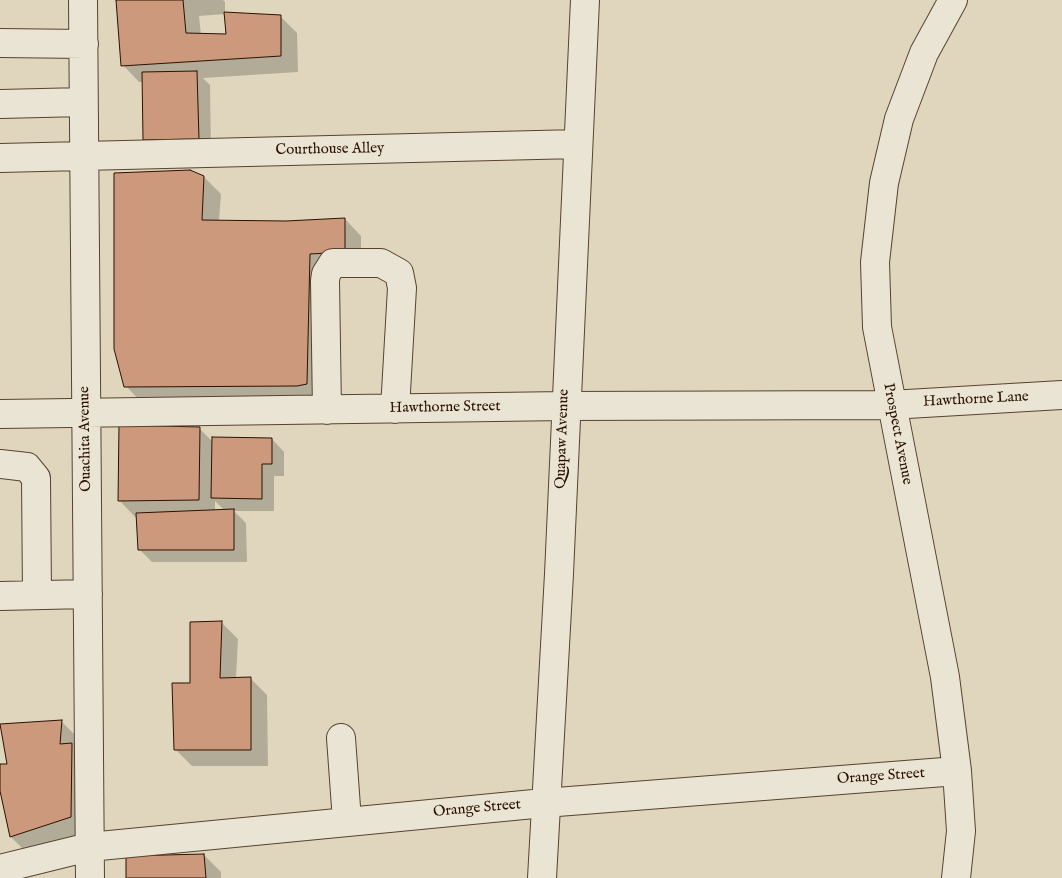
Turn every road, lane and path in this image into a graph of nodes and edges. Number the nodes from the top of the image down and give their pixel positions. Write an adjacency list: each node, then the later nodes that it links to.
1 (83, 0): 5 (street, Ouachita Avenue)
2 (585, 0): 8 (street, Quapaw Avenue)
3 (953, 0): 12 (street, Prospect Avenue)
4 (0, 43): 5 (street)
5 (84, 44): 6 (street, Ouachita Avenue)
6 (83, 102): 7 (street); 9 (street, Ouachita Avenue)
7 (0, 104)
8 (578, 144): 9 (street, Courthouse Alley); 13 (street, Quapaw Avenue)
9 (83, 155): 10 (street, Courthouse Alley); 17 (street, Ouachita Avenue)
10 (0, 158)
11 (1062, 395): 12 (street, Hawthorne Lane)
12 (890, 405): 13 (street, Hawthorne Street); 23 (street, Prospect Avenue)
13 (564, 406): 14 (street, Hawthorne Street); 24 (street, Quapaw Avenue)
14 (395, 409): 15 (street, Hawthorne Street); 15 (street)
15 (327, 410): 17 (street, Hawthorne Street)
16 (0, 414): 17 (street, Hawthorne Street)
17 (85, 414): 19 (street, Ouachita Avenue)
18 (0, 464): 20 (street)
19 (88, 594): 20 (street); 26 (street, Ouachita Avenue)
20 (37, 595): 21 (street)
21 (0, 596)
22 (341, 738): 25 (street)
23 (957, 771): 24 (street, Orange Street); 30 (street, Prospect Avenue)
24 (544, 803): 25 (street, Orange Street); 29 (street, Quapaw Avenue)
25 (347, 821): 26 (street, Orange Street)
26 (89, 846): 27 (street, Orange Street); 28 (street, Ouachita Avenue)
27 (1, 865)
28 (90, 878)
29 (542, 878)
30 (956, 878)

